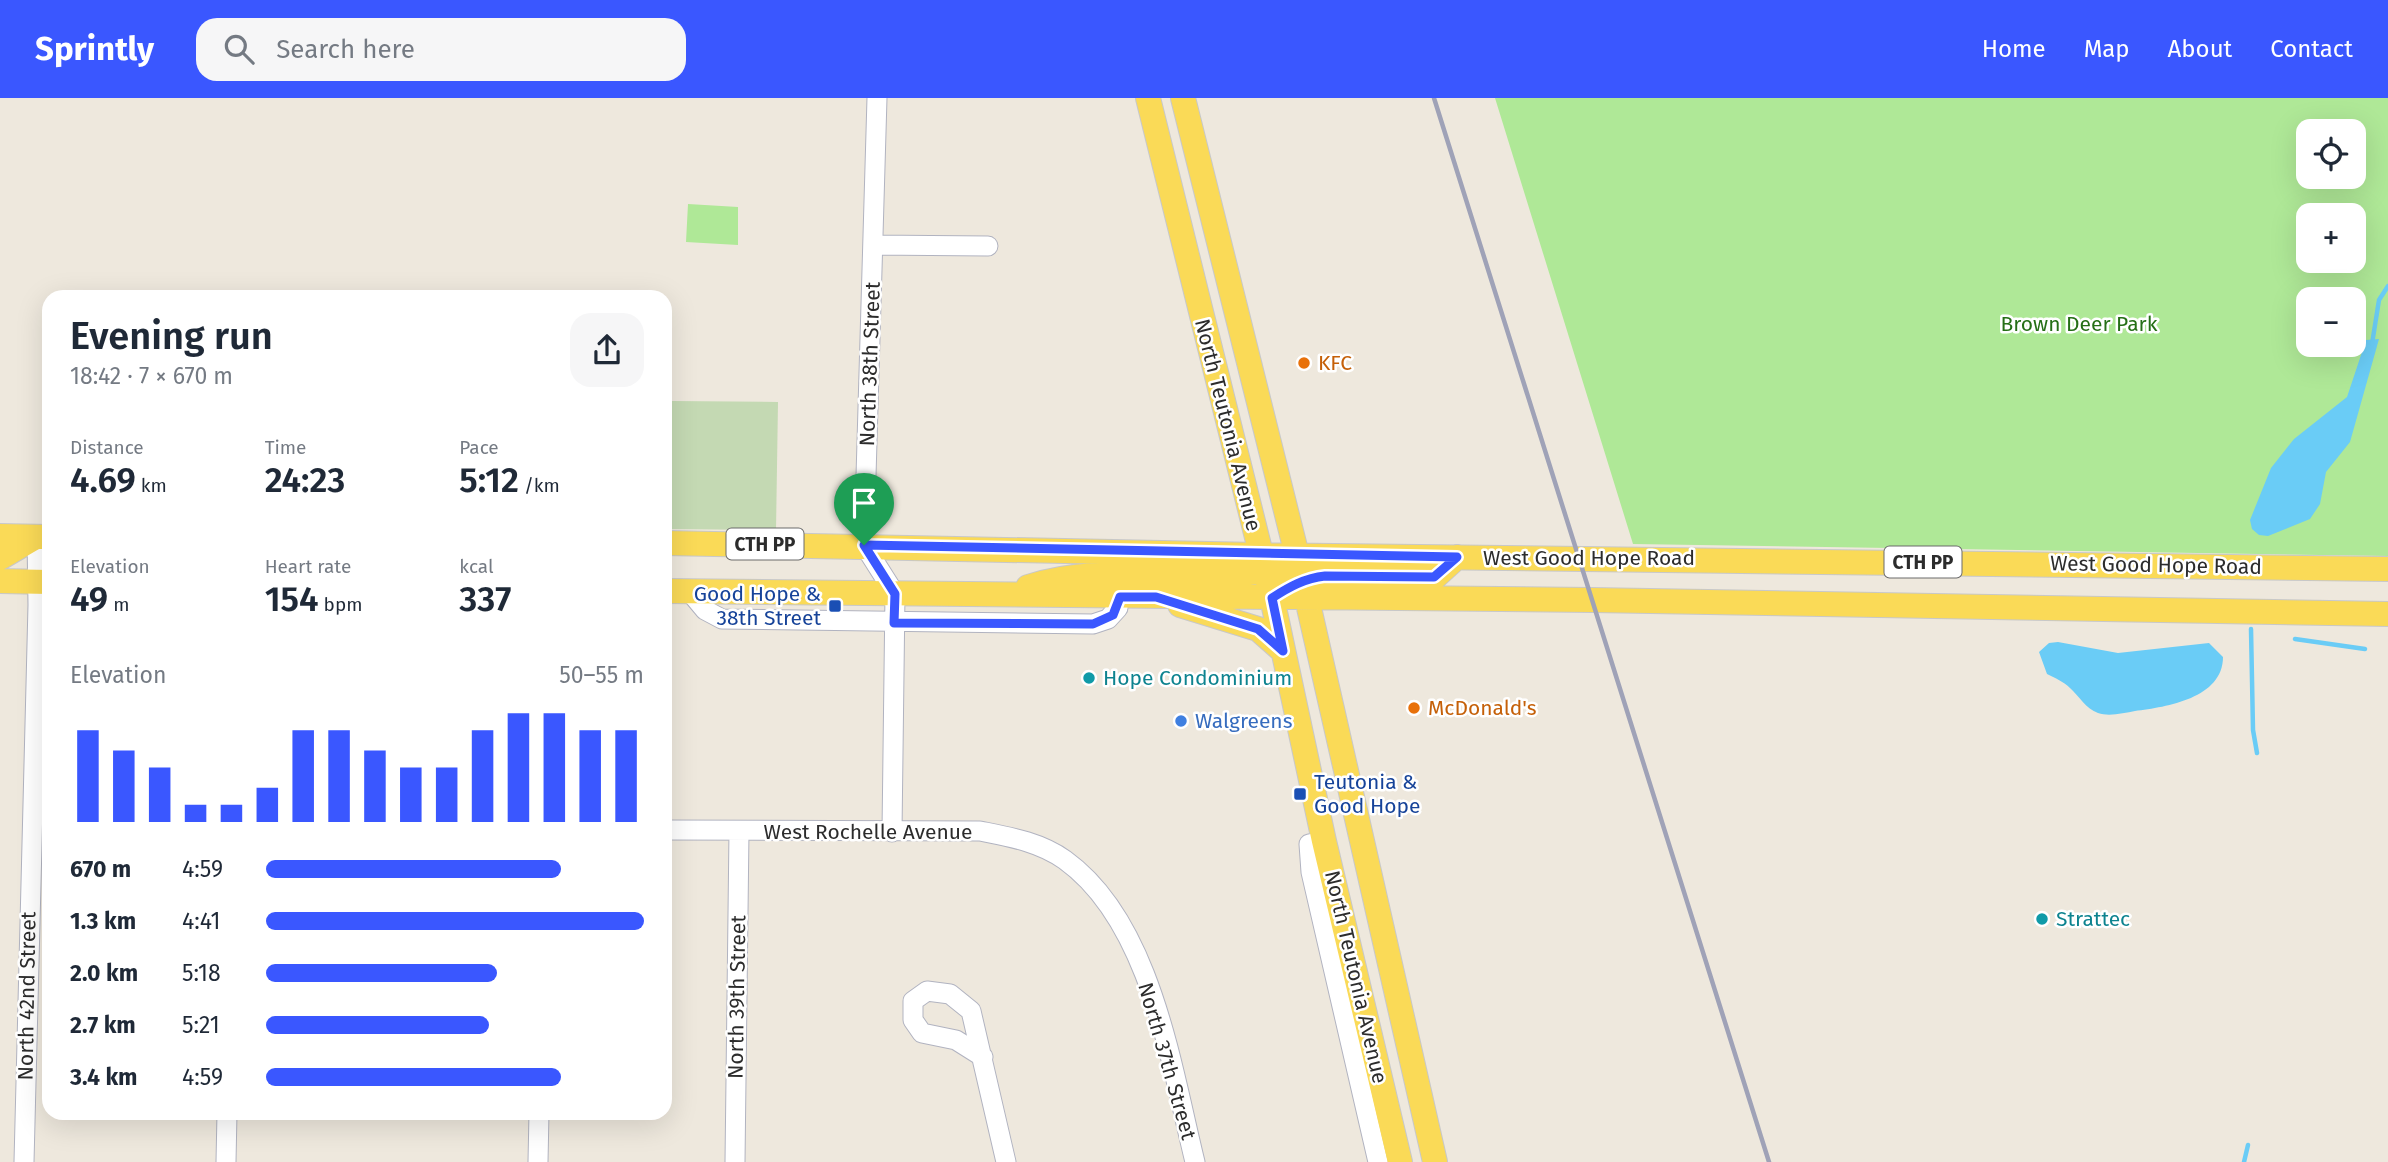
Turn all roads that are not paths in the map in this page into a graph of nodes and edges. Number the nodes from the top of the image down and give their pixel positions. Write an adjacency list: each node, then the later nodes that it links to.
1 (877, 98): 4 (street, North 38th Street)
2 (1148, 98): 14 (main road, North Teutonia Avenue)
3 (1183, 98): 11 (main road, North Teutonia Avenue)
4 (873, 245): 5 (street); 10 (street, North 38th Street)
5 (988, 246)
6 (0, 536): 7 (main road)
7 (42, 537)
8 (42, 537): 13 (main road)
9 (672, 543): 10 (main road, CTH PP)
10 (864, 545): 18 (main road, CTH PP); 22 (street)
11 (1297, 555): 12 (main road, West Good Hope Road / CTH PP); 14 (main road); 19 (main road, North Teutonia Avenue)
12 (1457, 557): 15 (main road, West Good Hope Road / CTH PP); 19 (main road)
13 (0, 558)
14 (1262, 563): 18 (main road); 24 (main road, North Teutonia Avenue)
15 (2388, 569)
16 (0, 581): 17 (main road)
17 (42, 582)
18 (1116, 584): 22 (main road); 23 (main road, CTH PP); 27 (street)
19 (1303, 590): 24 (main road); 26 (main road, West Good Hope Road / CTH PP); 45 (main road, North Teutonia Avenue)
20 (672, 591): 21 (main road)
21 (690, 592): 22 (main road); 27 (street)
22 (895, 594): 27 (street)
23 (1156, 597): 24 (main road, CTH PP); 28 (main road)
24 (1272, 598): 28 (main road, North Teutonia Avenue)
25 (42, 611): 37 (street, North 42nd Street)
26 (2388, 614)
27 (894, 623): 31 (street)
28 (1283, 651): 32 (main road, North Teutonia Avenue)
29 (672, 830): 30 (street, West Rochelle Avenue)
30 (739, 831): 31 (street, West Rochelle Avenue); 40 (street, North 39th Street)
31 (891, 832): 33 (street, West Rochelle Avenue)
32 (1316, 842): 43 (street, North Teutonia Avenue); 44 (main road, North Teutonia Avenue)
33 (1065, 860): 42 (street, North 37th Street)
34 (983, 1057): 41 (street)
35 (227, 1120): 38 (street)
36 (539, 1120): 39 (street)
37 (23, 1162)
38 (226, 1162)
39 (538, 1162)
40 (735, 1162)
41 (1006, 1162)
42 (1195, 1162)
43 (1378, 1162)
44 (1400, 1162)
45 (1435, 1162)

